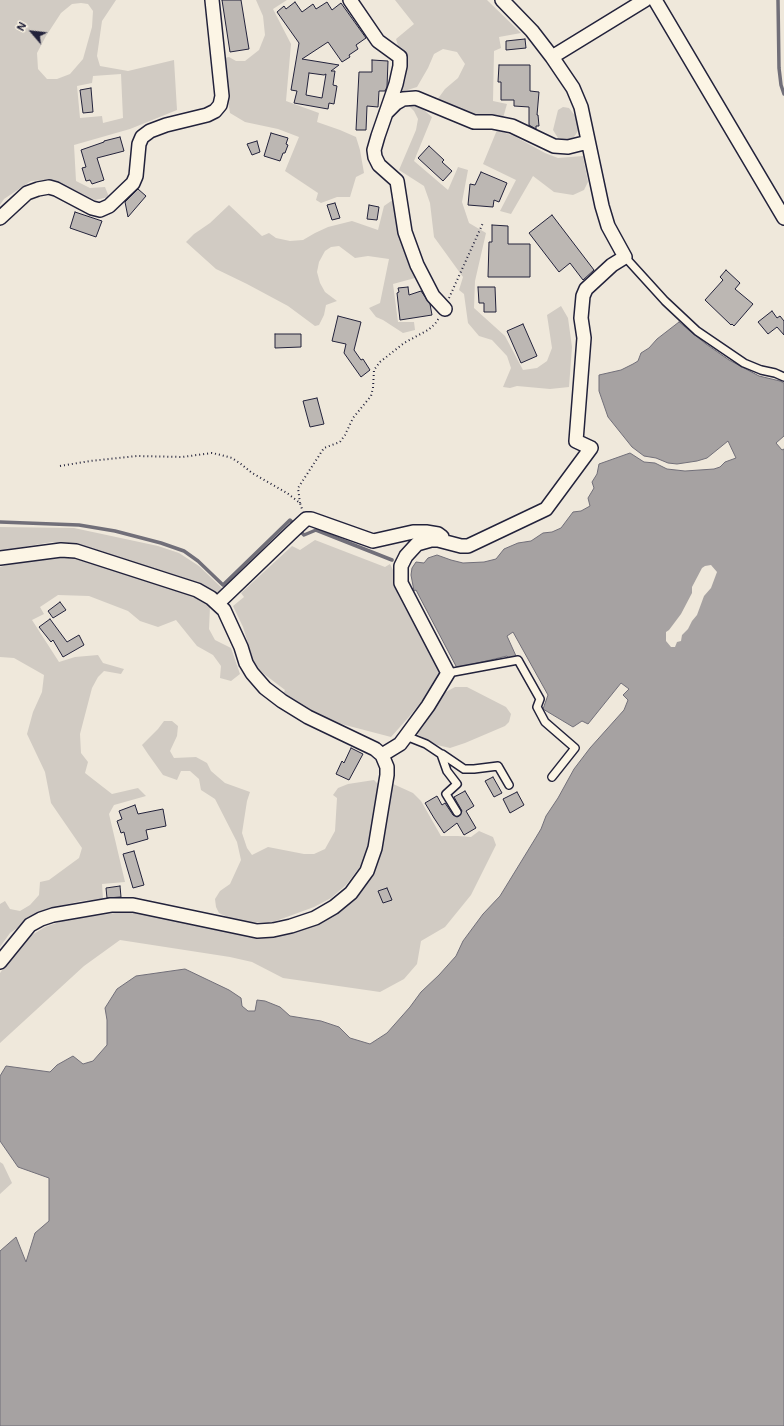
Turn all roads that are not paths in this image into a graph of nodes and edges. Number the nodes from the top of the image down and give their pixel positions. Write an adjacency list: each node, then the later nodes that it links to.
1 (212, 0): 9 (street)
2 (350, 0): 7 (street)
3 (502, 0): 6 (street)
4 (645, 0): 6 (street)
5 (655, 0): 10 (street)
6 (552, 57): 8 (street)
7 (385, 115): 8 (street); 12 (street)
8 (588, 142): 11 (street)
9 (0, 218)
10 (784, 218)
11 (625, 258): 13 (lane); 14 (street)
12 (445, 308)
13 (784, 377)
14 (449, 542): 16 (street); 17 (street)
15 (0, 558): 16 (street)
16 (218, 603): 20 (street)
17 (448, 673): 18 (street); 21 (lane)
18 (406, 736): 19 (lane); 20 (street)
19 (441, 754): 22 (lane); 23 (lane)
20 (382, 756): 24 (street)
21 (552, 777)
22 (509, 785)
23 (457, 812)
24 (0, 962)

